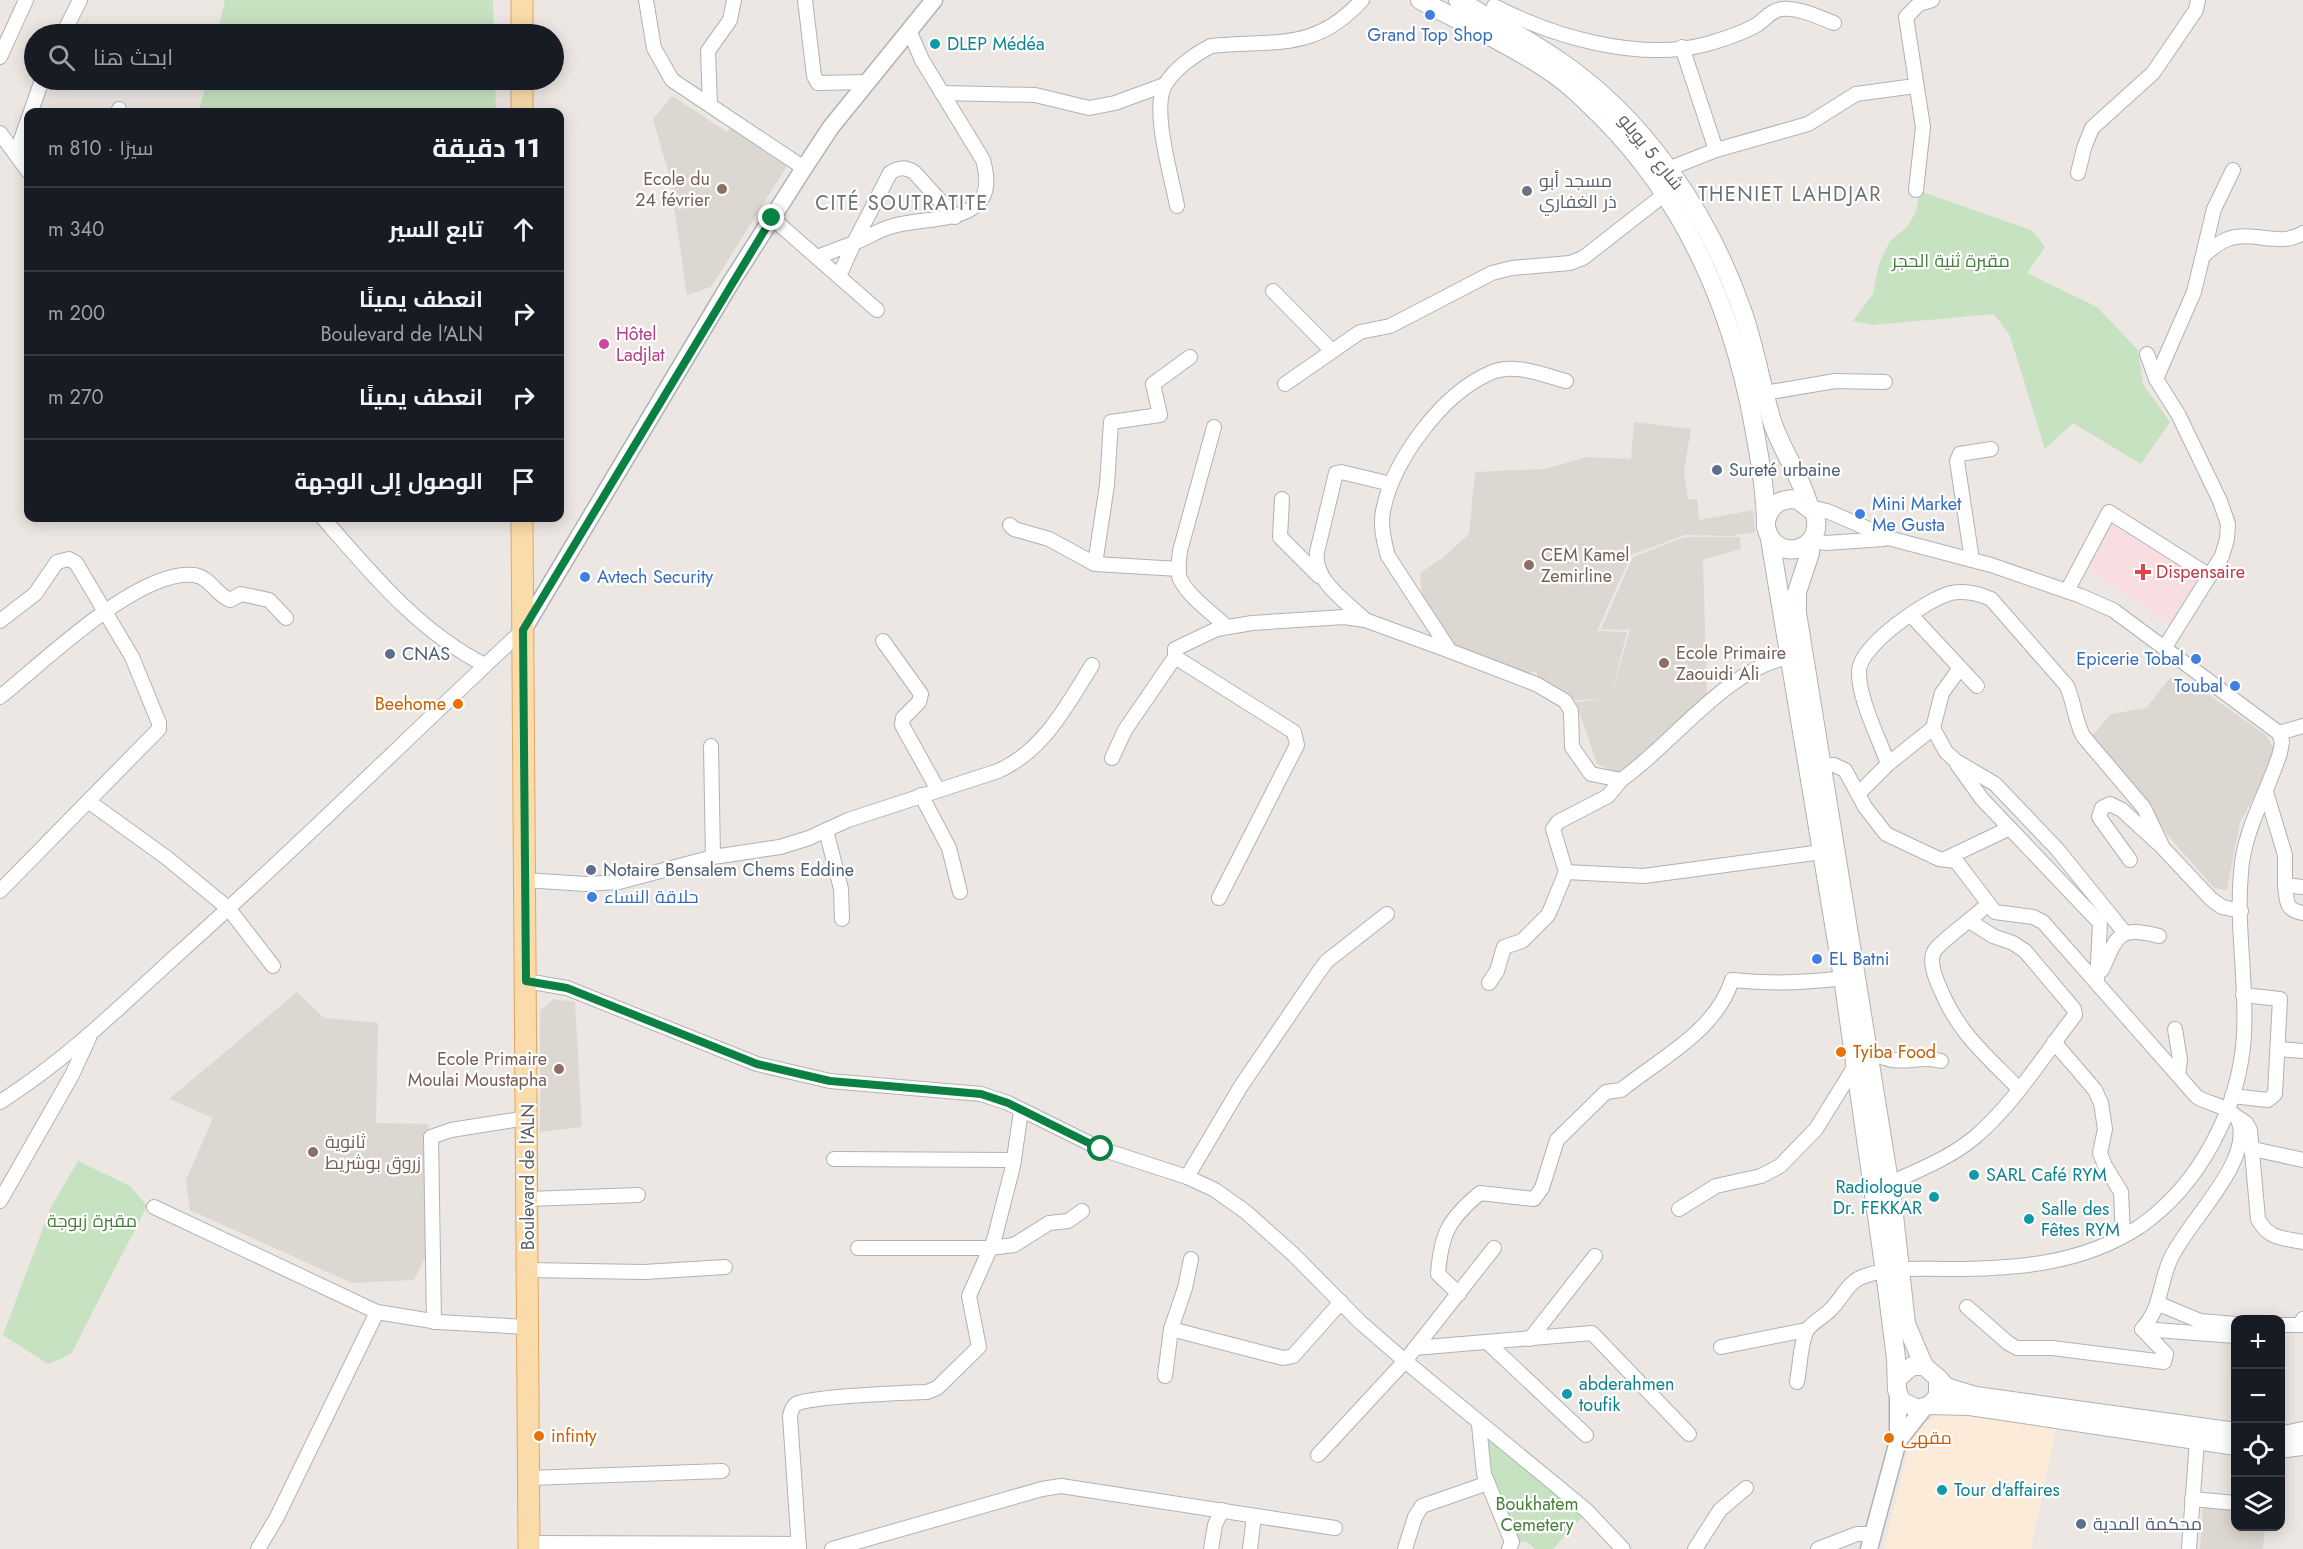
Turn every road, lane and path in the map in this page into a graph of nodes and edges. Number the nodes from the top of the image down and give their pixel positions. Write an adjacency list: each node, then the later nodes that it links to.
1 (26, 0): 19 (street)
2 (80, 0): 15 (street)
3 (522, 0): 16 (main road)
4 (646, 0): 26 (street)
5 (734, 0): 26 (street)
6 (805, 0): 20 (street)
7 (934, 0): 17 (street)
8 (1362, 0): 21 (street)
9 (1420, 0): 13 (main road)
10 (1458, 0): 13 (main road, شارع 5 يويلو)
11 (1932, 0): 22 (street)
12 (2198, 0): 37 (street)
13 (1488, 12): 18 (street); 35 (main road, شارع 5 يويلو); 39 (main road)
14 (1834, 23): 18 (street)
15 (68, 24)
16 (522, 24)
17 (909, 30): 20 (street); 25 (street)
18 (1682, 47): 31 (street)
19 (0, 57)
20 (867, 82): 34 (street)
21 (1164, 86): 25 (street); 40 (street)
22 (1915, 86): 31 (street); 38 (street)
23 (38, 90): 27 (street)
24 (522, 90): 28 (main road)
25 (942, 93): 41 (street)
26 (710, 105): 34 (street)
27 (32, 108)
28 (522, 108)
29 (24, 131): 32 (street)
30 (0, 133): 32 (street)
31 (1716, 150): 35 (street)
32 (16, 154): 33 (street)
33 (24, 165)
34 (804, 168): 42 (street)
35 (1668, 169): 57 (main road, شارع 5 يويلو)
36 (2233, 170): 45 (street)
37 (2078, 173)
38 (1916, 190)
39 (1665, 194): 50 (street); 63 (main road)
40 (1177, 206)
41 (955, 217): 44 (street); 44 (street)
42 (772, 218): 46 (street); 82 (street)
43 (2303, 233): 45 (street)
44 (854, 243): 46 (street); 47 (street)
45 (2204, 255): 53 (street)
46 (817, 257): 47 (street)
47 (839, 276): 49 (street)
48 (1273, 291): 50 (street)
49 (877, 310)
50 (1332, 351): 56 (street)
51 (2147, 354): 53 (street)
52 (1190, 357): 71 (street)
53 (2156, 379): 73 (street)
54 (1566, 381): 60 (street)
55 (1886, 382): 57 (street)
56 (1285, 384)
57 (1765, 393): 62 (main road, شارع 5 يويلو)
58 (1214, 427): 72 (street)
59 (1991, 450): 70 (street)
60 (1392, 484): 74 (street); 85 (street)
61 (1282, 499): 74 (street)
62 (1809, 506): 63 (main road); 67 (street); 69 (main road)
63 (1766, 521): 68 (main road)
64 (327, 522): 88 (street)
65 (522, 522): 82 (main road, Boulevard de l'ALN)
66 (1010, 525): 71 (street)
67 (1892, 538): 69 (street); 70 (street)
68 (1770, 539): 69 (main road); 87 (main road)
69 (1810, 542): 100 (main road)
70 (1972, 560): 75 (street)
71 (1095, 564): 72 (street)
72 (1179, 568): 81 (street)
73 (2210, 576): 75 (street); 84 (street)
74 (1322, 578): 79 (street)
75 (2067, 591): 84 (street)
76 (105, 611): 78 (street); 80 (street); 92 (street); 106 (street)
77 (1911, 615): 90 (street); 99 (street); 109 (street)
78 (286, 618)
79 (1365, 620): 81 (street); 85 (street)
80 (0, 621)
81 (1227, 627): 86 (street)
82 (523, 630): 88 (street); 115 (main road, Boulevard de l'ALN)
83 (883, 641): 102 (street)
84 (2165, 647): 95 (street)
85 (1450, 651): 101 (street)
86 (1175, 657): 97 (street); 120 (street)
87 (1789, 657): 101 (street); 110 (main road)
88 (485, 665): 122 (street)
89 (1092, 665): 102 (street)
90 (1960, 668): 91 (street); 93 (street)
91 (1977, 686)
92 (0, 697)
93 (1933, 728): 98 (street); 99 (street)
94 (2302, 730): 95 (street)
95 (2279, 733): 103 (street)
96 (711, 747): 111 (street)
97 (1112, 758)
98 (1956, 761): 107 (street); 128 (street)
99 (1888, 764): 104 (street)
100 (1824, 765): 104 (street); 141 (main road)
101 (1621, 780): 114 (street)
102 (938, 790): 105 (street)
103 (2266, 792): 116 (street); 123 (street)
104 (1858, 794): 112 (street)
105 (921, 795): 108 (street); 119 (street)
106 (88, 801): 118 (street); 122 (street)
107 (2010, 828): 112 (street); 133 (street)
108 (826, 830): 111 (street); 126 (street)
109 (2163, 848): 113 (street); 123 (street)
110 (1822, 852): 114 (street); 131 (main road)
111 (713, 857): 115 (street)
112 (1947, 858): 121 (street)
113 (2130, 860)
114 (1566, 872): 134 (street)
115 (525, 880): 132 (main road, Boulevard de l'ALN)
116 (2285, 885): 117 (street); 124 (street)
117 (2303, 887)
118 (0, 891)
119 (960, 892)
120 (1219, 897)
121 (1988, 904): 127 (street); 133 (street)
122 (229, 909): 130 (street); 137 (street)
123 (2241, 911): 135 (street)
124 (2303, 913)
125 (1387, 914): 153 (street)
126 (842, 919)
127 (1971, 922): 138 (street); 144 (street)
128 (2125, 933): 129 (street); 133 (street)
129 (2159, 936)
130 (273, 966)
131 (1842, 978): 141 (main road); 171 (street)
132 (526, 981): 147 (street); 148 (main road, Boulevard de l'ALN)
133 (2097, 982): 143 (street)
134 (1488, 983)
135 (2243, 996): 139 (street); 146 (street)
136 (2175, 1029): 143 (street)
137 (91, 1033): 145 (street); 157 (street)
138 (2054, 1042): 144 (street); 161 (street)
139 (2278, 1049): 140 (street); 146 (street)
140 (2303, 1051)
141 (1862, 1060): 142 (street); 154 (main road); 159 (street); 170 (main road)
142 (1941, 1061)
143 (2178, 1075): 146 (street)
144 (2018, 1088): 154 (street)
145 (0, 1102)
146 (2231, 1107): 149 (street); 161 (street); 173 (street)
147 (1021, 1111): 151 (street); 153 (street)
148 (527, 1118): 156 (main road, Boulevard de l'ALN); 177 (street)
149 (2253, 1149): 152 (street); 162 (street)
150 (834, 1159): 151 (street)
151 (1014, 1160): 164 (street)
152 (2303, 1160)
153 (1187, 1177): 172 (street)
154 (1890, 1183): 170 (main road)
155 (638, 1195): 156 (street)
156 (528, 1199): 169 (main road, Boulevard de l'ALN)
157 (0, 1201)
158 (154, 1207): 175 (street)
159 (1679, 1209)
160 (1082, 1211): 164 (street)
161 (2123, 1235): 170 (street)
162 (2303, 1242)
163 (858, 1248): 164 (street)
164 (990, 1248): 218 (street)
165 (1494, 1248): 171 (street)
166 (1595, 1256): 185 (street)
167 (1191, 1259): 181 (street)
168 (725, 1267): 169 (street)
169 (528, 1270): 180 (main road, Boulevard de l'ALN)
170 (1893, 1270): 183 (street); 190 (main road); 193 (main road)
171 (1459, 1294): 188 (street)
172 (1341, 1302): 181 (street); 189 (street)
173 (2158, 1304): 178 (street); 182 (street)
174 (1967, 1308): 182 (street)
175 (377, 1312): 177 (street); 219 (street)
176 (2303, 1319): 179 (street)
177 (434, 1322): 180 (street)
178 (2231, 1324)
179 (2285, 1324)
180 (528, 1327): 208 (main road, Boulevard de l'ALN)
181 (1171, 1329): 191 (street)
182 (2142, 1329): 184 (street)
183 (1806, 1330): 187 (street); 192 (street)
184 (2231, 1336)
185 (1530, 1339): 186 (street); 198 (street)
186 (1487, 1342): 188 (street); 200 (street)
187 (1721, 1347)
188 (1415, 1348): 189 (street)
189 (1405, 1361): 195 (street); 206 (street)
190 (1931, 1372): 193 (main road); 194 (main road); 199 (main road)
191 (1165, 1376)
192 (1797, 1382)
193 (1898, 1387): 194 (main road); 202 (street)
194 (1927, 1407): 199 (main road); 202 (street)
195 (1479, 1425): 209 (street); 225 (street)
196 (2303, 1431): 201 (main road)
197 (2231, 1432): 199 (main road)
198 (1689, 1434)
199 (2186, 1434): 203 (main road); 211 (street)
200 (1586, 1435)
201 (2285, 1435)
202 (1898, 1441): 216 (street)
203 (2231, 1445)
204 (2303, 1446): 205 (main road)
205 (2285, 1448)
206 (1318, 1455)
207 (722, 1471): 208 (street)
208 (529, 1478): 217 (main road, Boulevard de l'ALN)
209 (1488, 1483): 223 (street); 224 (street)
210 (1746, 1488): 226 (street)
211 (2192, 1499): 212 (street); 228 (street)
212 (2231, 1503)
213 (1222, 1510): 214 (street); 220 (street); 221 (street)
214 (1254, 1516): 215 (street); 222 (street)
215 (1335, 1528)
216 (1871, 1542): 227 (street)
217 (529, 1546): 218 (street)
218 (799, 1546)
219 (258, 1549)
220 (832, 1549)
221 (1211, 1549)
222 (1250, 1549)
223 (1405, 1549)
224 (1509, 1549)
225 (1623, 1549)
226 (1695, 1549)
227 (1818, 1549)
228 (2189, 1549)

